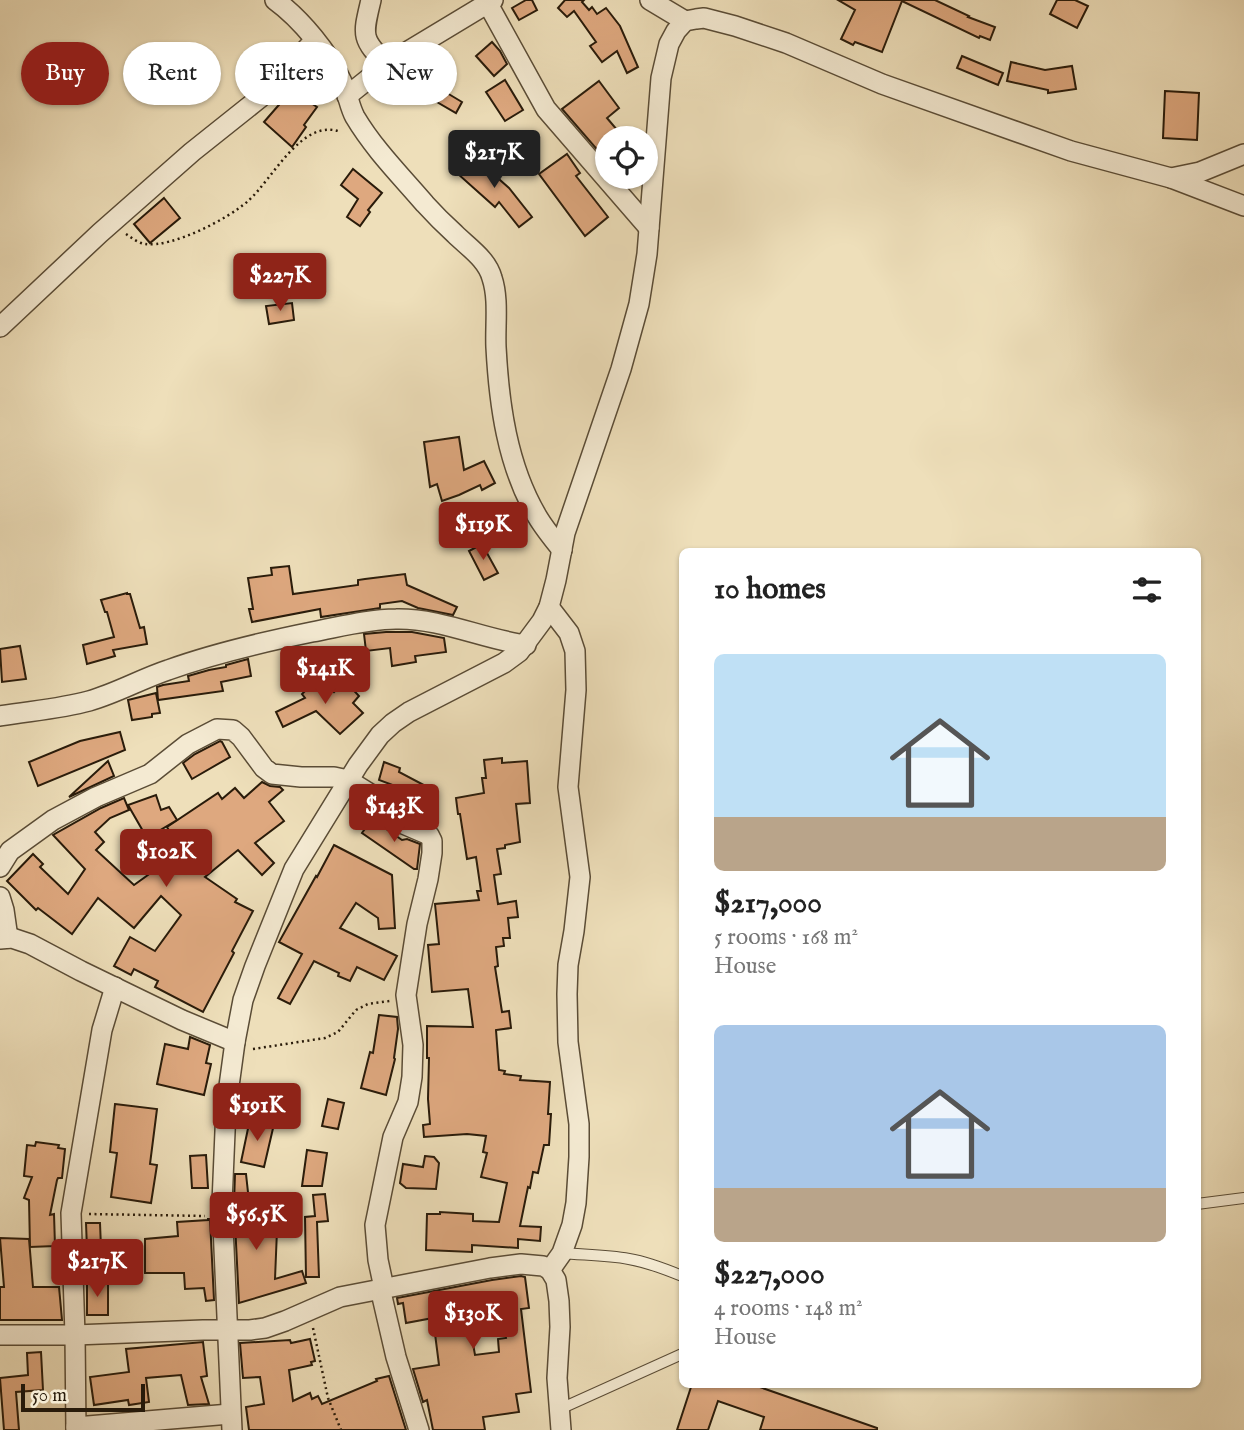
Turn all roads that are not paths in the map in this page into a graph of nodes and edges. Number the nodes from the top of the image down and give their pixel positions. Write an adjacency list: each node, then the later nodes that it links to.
1 (275, 0): 7 (street)
2 (371, 0): 8 (street)
3 (650, 0): 6 (street)
4 (681, 0): 6 (street)
5 (491, 2): 9 (street); 16 (street)
6 (685, 21): 14 (street); 16 (street)
7 (316, 40): 17 (street)
8 (368, 42)
9 (424, 42)
10 (362, 84): 11 (street)
11 (348, 95)
12 (348, 99): 18 (street)
13 (1244, 154): 14 (street)
14 (1171, 178): 15 (street)
15 (1244, 206)
16 (649, 228): 18 (street)
17 (0, 327)
18 (562, 550): 19 (street)
19 (549, 607): 20 (street); 30 (street)
20 (526, 645): 21 (street); 22 (street)
21 (0, 716)
22 (348, 780): 23 (street); 27 (street); 33 (street)
23 (0, 867)
24 (0, 897): 25 (street)
25 (4, 938): 26 (street)
26 (115, 988): 27 (street); 36 (street)
27 (235, 1046): 34 (street)
28 (1244, 1198): 29 (lane)
29 (1201, 1203)
30 (562, 1254): 31 (street); 32 (lane)
31 (550, 1270): 33 (street); 38 (street)
32 (679, 1275)
33 (382, 1288): 34 (street); 41 (street)
34 (227, 1330): 36 (street); 39 (street)
35 (0, 1335): 36 (street)
36 (75, 1335): 40 (street)
37 (679, 1355): 38 (lane)
38 (560, 1409): 42 (street)
39 (231, 1422): 40 (street)
40 (76, 1428)
41 (419, 1430)
42 (561, 1430)

